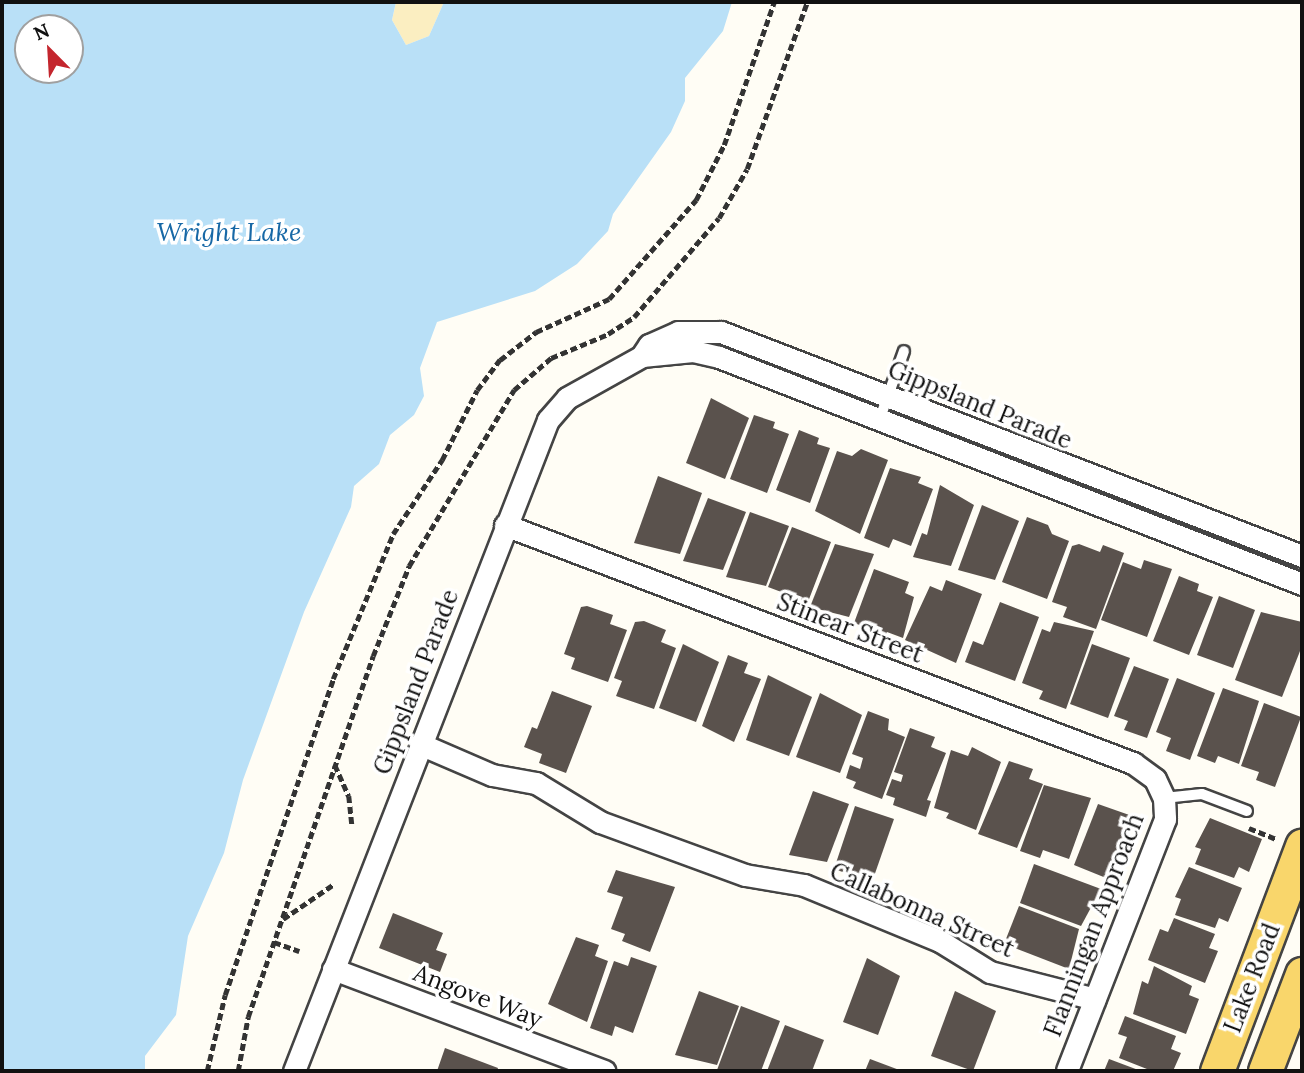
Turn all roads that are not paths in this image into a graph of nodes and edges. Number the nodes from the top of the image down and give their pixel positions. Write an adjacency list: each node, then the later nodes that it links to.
1 (904, 351): 3 (lane)
2 (642, 356): 3 (street, Gippsland Parade); 4 (street, Gippsland Parade); 5 (street, Gippsland Parade)
3 (888, 397): 4 (lane); 6 (street, Gippsland Parade)
4 (880, 418): 7 (street, Gippsland Parade)
5 (505, 525): 8 (street, Gippsland Parade); 9 (street, Stinear Street)
6 (1302, 556)
7 (1302, 583)
8 (420, 744): 12 (street, Gippsland Parade); 14 (street, Callabonna Street)
9 (1164, 797): 10 (lane); 14 (street, Flanningan Approach)
10 (1247, 811)
11 (1292, 843): 18 (main road, Lake Road)
12 (333, 969): 15 (street, Gippsland Parade); 16 (street, Angove Way)
13 (1302, 974): 19 (main road, Lake Road)
14 (1095, 999): 17 (street, Flanningan Approach)
15 (294, 1071)
16 (604, 1071)
17 (1067, 1071)
18 (1217, 1071)
19 (1265, 1071)

